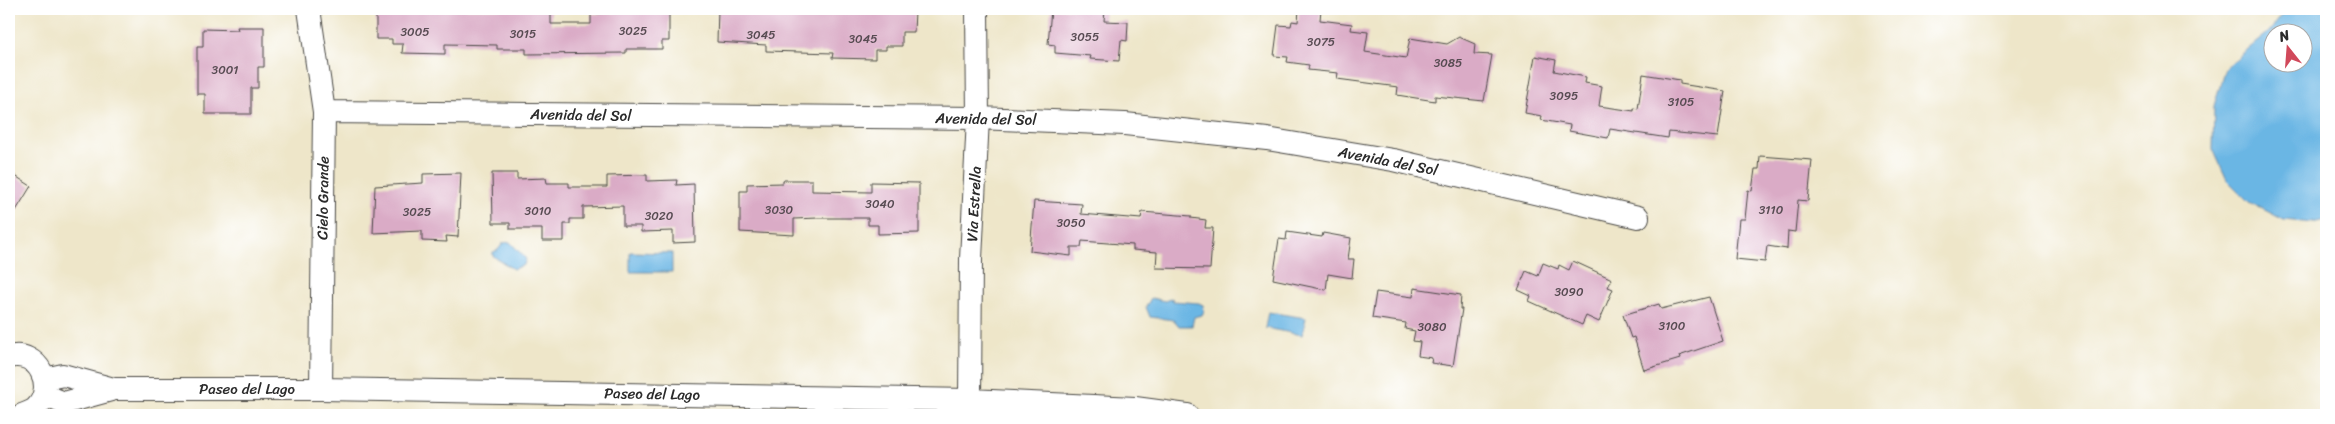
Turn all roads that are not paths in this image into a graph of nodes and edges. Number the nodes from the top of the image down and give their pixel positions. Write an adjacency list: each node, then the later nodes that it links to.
1 (309, 9): 3 (street, Cielo Grande)
2 (977, 9): 4 (street, Via Estrella)
3 (324, 112): 4 (street, Avenida del Sol); 8 (street, Cielo Grande)
4 (978, 118): 5 (street, Avenida del Sol); 9 (street, Via Estrella)
5 (1638, 217)
6 (9, 357): 7 (street)
7 (45, 387): 8 (street, Paseo del Lago); 12 (street)
8 (321, 388): 9 (street, Paseo del Lago)
9 (970, 400): 13 (street, Paseo del Lago)
10 (9, 415): 11 (street)
11 (13, 415)
12 (22, 415)
13 (1187, 415)

